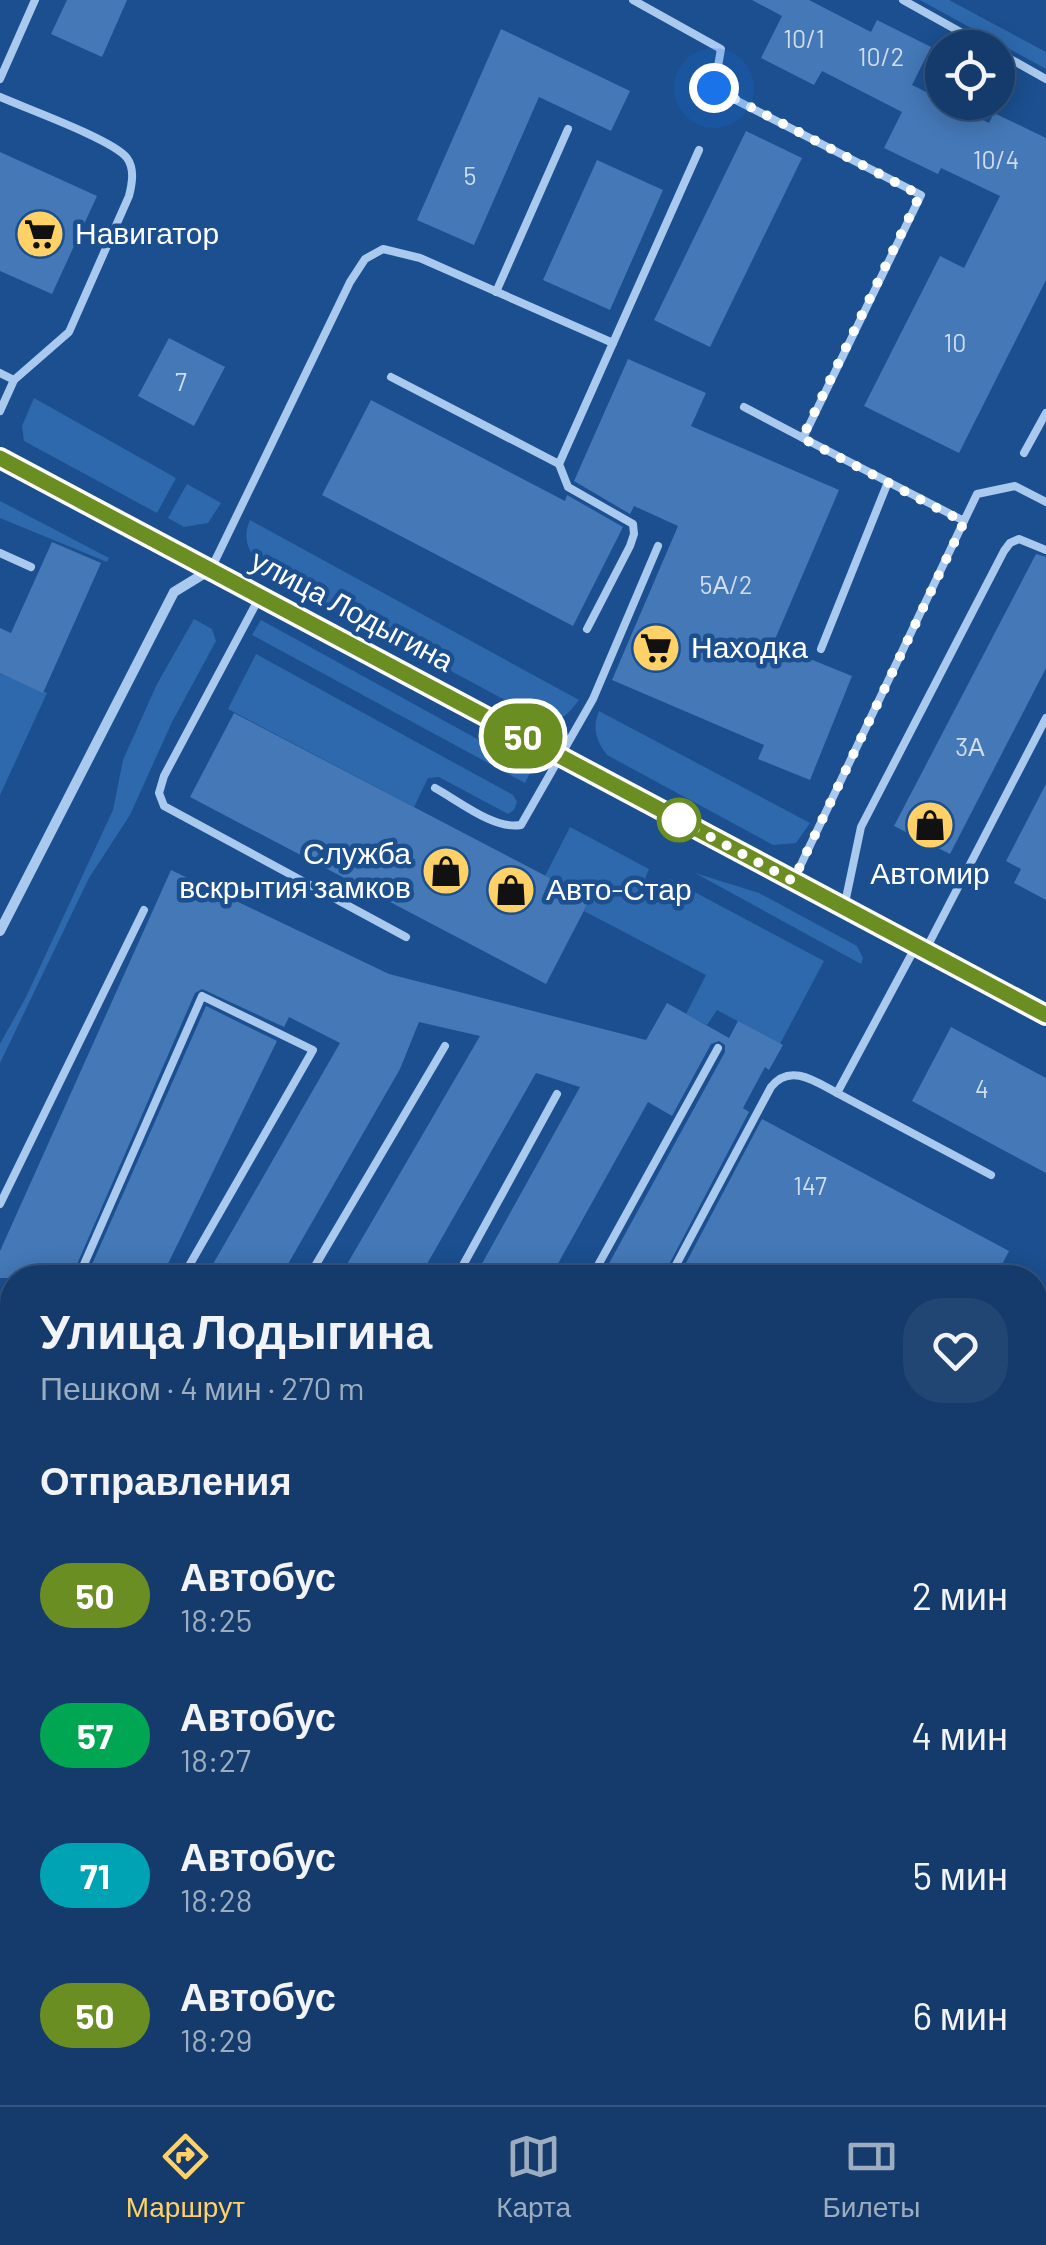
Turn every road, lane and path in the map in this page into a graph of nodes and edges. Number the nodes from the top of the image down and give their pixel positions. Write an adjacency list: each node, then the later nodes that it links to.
1 (36, 0): 6 (lane)
2 (633, 0): 19 (lane)
3 (902, 0): 4 (lane)
4 (956, 30)
5 (1015, 62): 7 (lane)
6 (0, 79)
7 (1046, 79)
8 (0, 97): 15 (lane)
9 (568, 129): 11 (lane)
10 (699, 150): 12 (lane)
11 (496, 292): 12 (lane); 30 (lane)
12 (613, 343): 22 (lane)
13 (0, 373): 15 (lane)
14 (391, 377): 22 (lane)
15 (14, 380): 17 (lane)
16 (744, 408): 19 (lane)
17 (0, 412)
18 (1046, 413): 20 (lane)
19 (802, 438): 23 (lane)
20 (1024, 453)
21 (0, 458): 30 (main road, улица Лодыгина)
22 (559, 464): 32 (lane)
23 (888, 482): 25 (lane); 33 (lane)
24 (1046, 502): 25 (lane)
25 (964, 522): 37 (lane)
26 (658, 546): 35 (lane)
27 (1046, 550): 38 (lane)
28 (0, 553): 29 (lane)
29 (32, 567)
30 (210, 570): 31 (main road, улица Лодыгина); 40 (street)
31 (260, 596): 35 (main road, улица Лодыгина); 41 (lane)
32 (587, 629)
33 (821, 648)
34 (1046, 718): 42 (lane)
35 (560, 756): 36 (lane); 37 (main road, улица Лодыгина)
36 (435, 788)
37 (793, 881): 38 (main road, улица Лодыгина)
38 (844, 908): 42 (main road, улица Лодыгина)
39 (144, 910): 49 (lane)
40 (0, 932)
41 (406, 937)
42 (920, 949): 43 (main road, улица Лодыгина); 46 (lane)
43 (1046, 1015)
44 (445, 1046): 52 (lane)
45 (718, 1048): 54 (lane)
46 (837, 1092): 48 (lane); 55 (lane)
47 (557, 1094): 53 (lane)
48 (991, 1175)
49 (0, 1204)
50 (84, 1265): 51 (lane)
51 (190, 1265)
52 (316, 1265)
53 (463, 1265)
54 (598, 1265)
55 (676, 1265)

